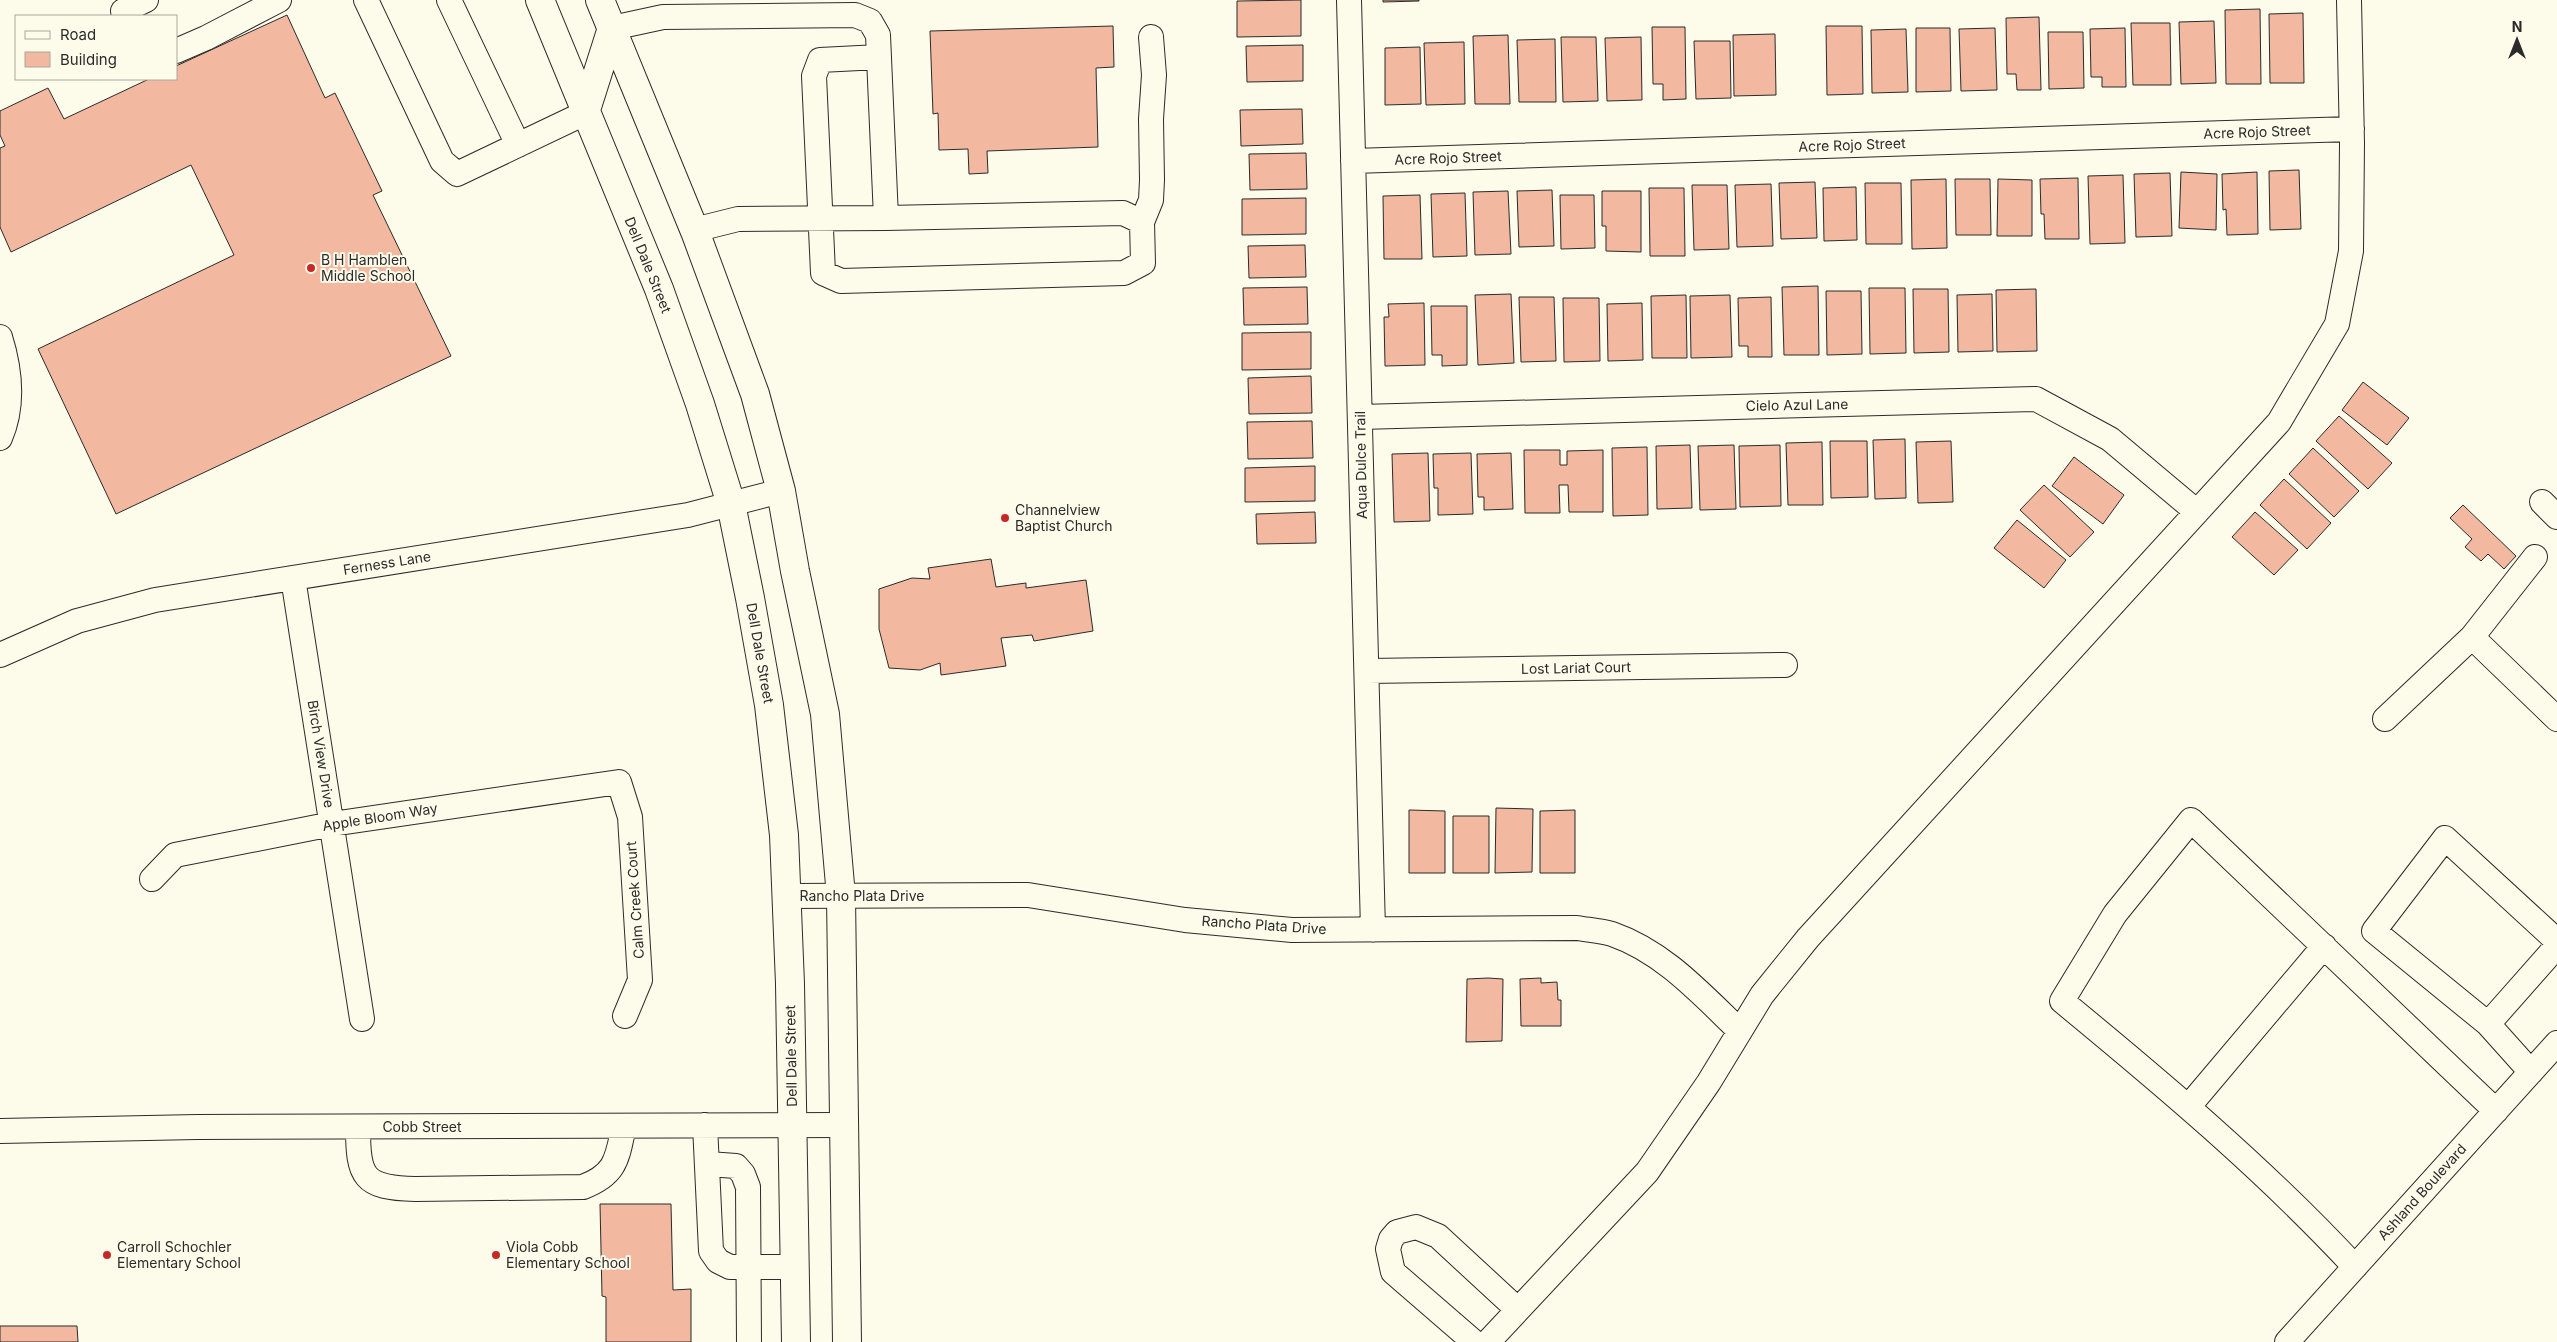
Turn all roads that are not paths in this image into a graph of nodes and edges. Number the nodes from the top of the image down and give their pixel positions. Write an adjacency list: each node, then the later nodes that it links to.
1 (146, 0): 9 (street)
2 (279, 0): 12 (street)
3 (366, 0): 16 (street)
4 (448, 0): 16 (street)
5 (540, 0): 14 (main road, Dell Dale Street)
6 (600, 0): 10 (main road)
7 (1349, 0): 17 (street, Aqua Dulce Trail)
8 (2349, 0): 15 (street)
9 (122, 9)
10 (612, 28): 13 (street); 14 (main road); 21 (main road)
11 (1151, 37): 20 (street)
12 (178, 50)
13 (879, 57): 18 (street); 19 (street)
14 (585, 113): 16 (street); 26 (main road, Dell Dale Street)
15 (2352, 129): 17 (street, Acre Rojo Street); 27 (street)
16 (518, 145)
17 (1354, 161): 23 (street, Aqua Dulce Trail)
18 (886, 218): 19 (street); 20 (street)
19 (821, 220): 20 (street); 21 (street)
20 (1142, 222)
21 (694, 230): 25 (main road)
22 (0, 337): 24 (street)
23 (1360, 416): 27 (street, Cielo Azul Lane); 33 (street, Aqua Dulce Trail)
24 (0, 438)
25 (781, 490): 26 (street, Ferness Lane); 40 (main road)
26 (731, 504): 29 (street, Ferness Lane); 39 (main road, Dell Dale Street)
27 (2196, 512): 48 (street)
28 (2536, 557): 30 (street)
29 (293, 578): 31 (street, Ferness Lane); 37 (street, Birch View Drive)
30 (2472, 637): 34 (street); 35 (street)
31 (0, 655)
32 (1785, 666): 33 (street, Lost Lariat Court)
33 (1367, 671): 41 (street, Aqua Dulce Trail)
34 (2385, 719)
35 (2557, 719)
36 (619, 782): 37 (street, Apple Bloom Way); 45 (street, Calm Creek Court)
37 (332, 824): 38 (street, Apple Bloom Way); 46 (street, Birch View Drive)
38 (152, 879)
39 (786, 896): 40 (street, Rancho Plata Drive); 53 (main road, Dell Dale Street)
40 (841, 896): 41 (street, Rancho Plata Drive); 54 (main road)
41 (1373, 930): 48 (street, Rancho Plata Drive)
42 (2557, 941): 47 (street)
43 (2324, 946): 51 (street); 51 (street); 52 (street)
44 (2557, 946): 47 (street)
45 (625, 1016)
46 (362, 1019)
47 (2488, 1024): 50 (street)
48 (1740, 1031): 63 (street)
49 (2557, 1043): 50 (street, Ashland Boulevard)
50 (2531, 1072): 52 (street, Ashland Boulevard)
51 (2189, 1106): 62 (street)
52 (2496, 1111): 62 (street, Ashland Boulevard)
53 (792, 1124): 54 (street, Cobb Street); 55 (street, Cobb Street); 61 (main road, Dell Dale Street)
54 (844, 1124): 66 (main road)
55 (705, 1125): 56 (street, Cobb Street); 59 (street)
56 (624, 1126): 57 (street, Cobb Street); 57 (street)
57 (358, 1127): 58 (street, Cobb Street)
58 (0, 1131)
59 (708, 1164): 60 (street); 60 (street)
60 (747, 1267): 61 (street); 64 (street)
61 (794, 1267): 65 (main road, Dell Dale Street)
62 (2354, 1267): 69 (street, Ashland Boulevard)
63 (1517, 1309): 67 (street); 68 (street)
64 (749, 1342)
65 (796, 1342)
66 (847, 1342)
67 (1474, 1342)
68 (1488, 1342)
69 (2288, 1342)

